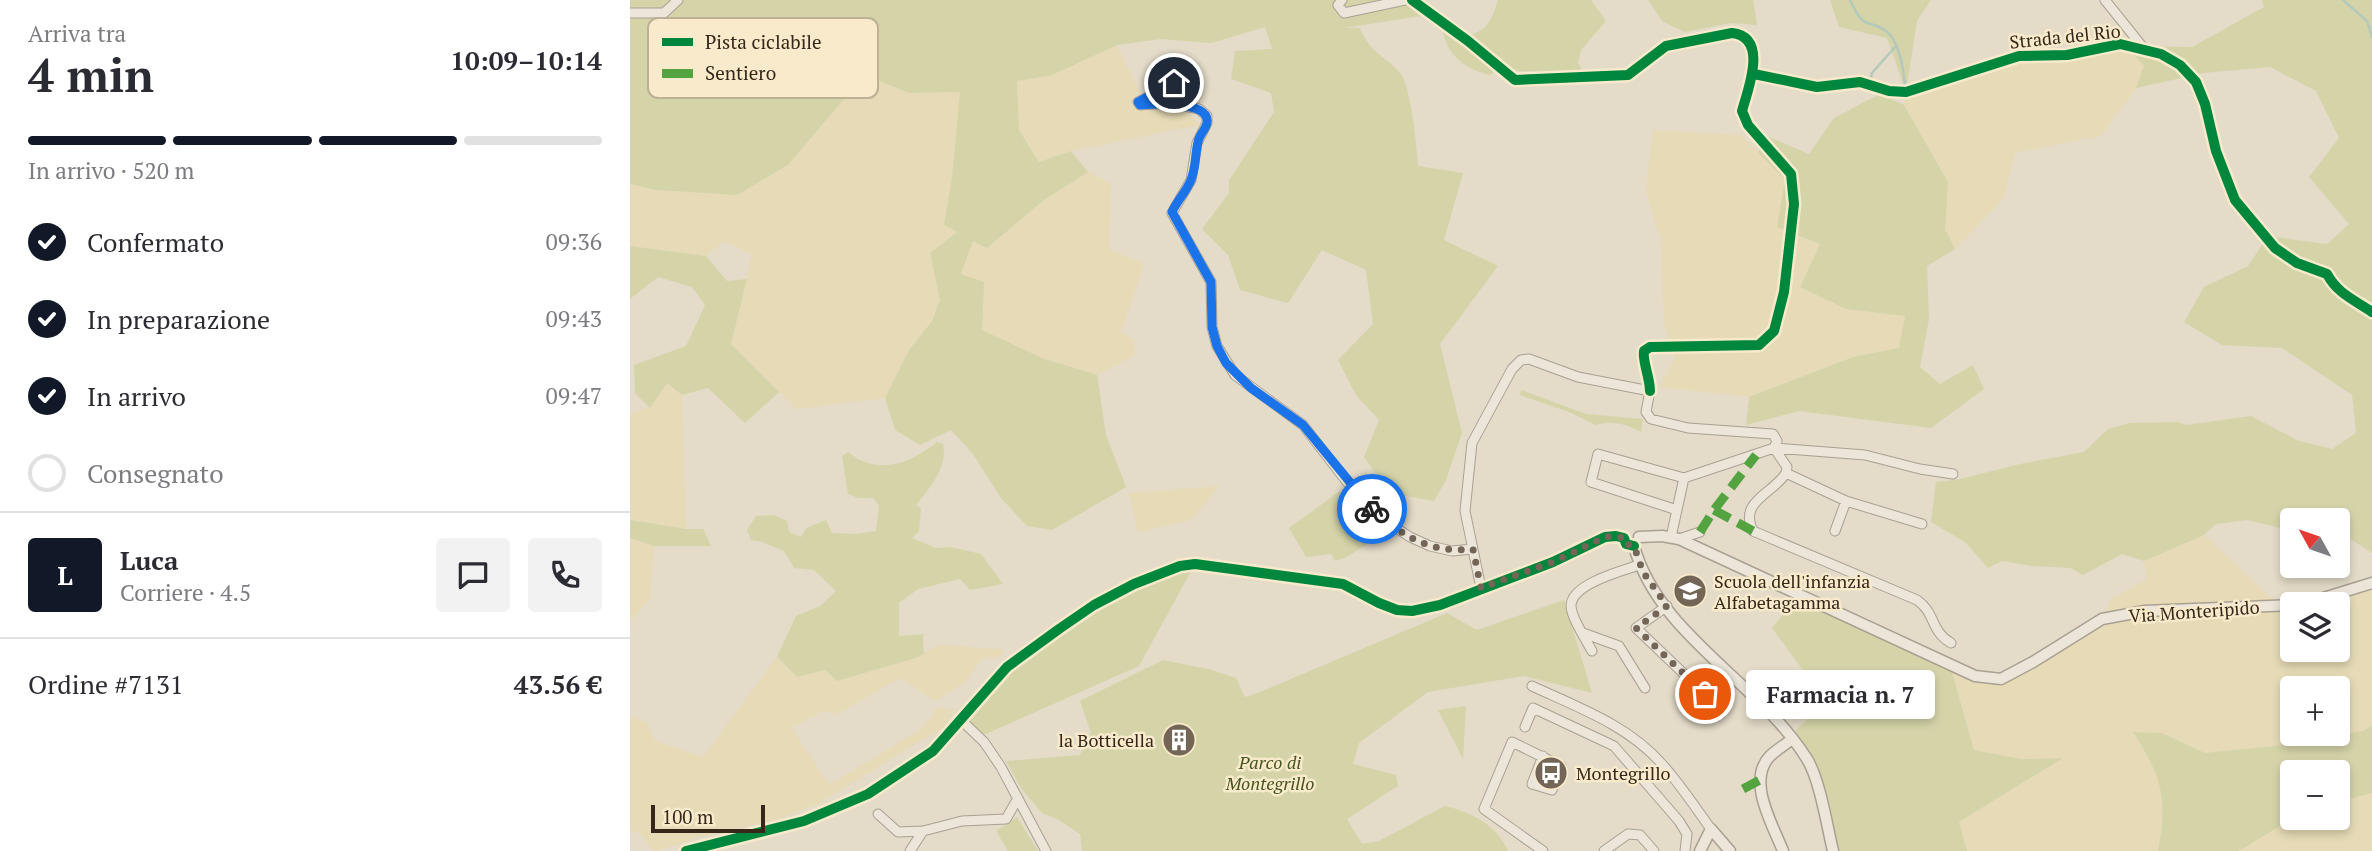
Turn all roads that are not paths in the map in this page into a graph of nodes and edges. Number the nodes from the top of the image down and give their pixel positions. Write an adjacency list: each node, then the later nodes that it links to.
1 (678, 0): 6 (street)
2 (1342, 0): 3 (street)
3 (1405, 0)
4 (1412, 0): 8 (street)
5 (2105, 0): 7 (street)
6 (630, 13)
7 (2145, 50): 8 (street, Strada del Rio); 10 (street, Strada del Rio)
8 (1754, 74): 11 (street)
9 (1185, 77): 23 (street)
10 (2372, 312)
11 (1650, 391): 12 (street); 23 (street)
12 (1771, 449): 13 (street); 14 (street); 15 (street)
13 (1786, 473): 16 (street); 31 (street)
14 (1953, 474)
15 (1684, 478): 17 (street); 17 (street)
16 (1846, 501): 18 (street); 19 (street)
17 (1677, 510): 21 (street)
18 (1922, 524)
19 (1835, 531)
20 (1700, 532): 21 (street)
21 (1675, 538): 22 (street, Via Monteripido); 28 (street, Via Monteripido)
22 (1637, 541): 24 (street); 26 (street)
23 (1473, 549): 26 (street)
24 (1639, 565): 29 (street); 30 (street)
25 (2372, 583): 27 (street)
26 (1481, 588): 36 (street)
27 (2343, 592)
28 (2280, 605)
29 (1667, 606): 35 (street); 38 (street)
30 (1583, 633): 32 (street); 34 (street)
31 (1951, 643)
32 (1592, 651)
33 (1532, 686): 42 (street)
34 (1645, 688)
35 (1705, 694)
36 (961, 720): 40 (street); 44 (street)
37 (1525, 727): 50 (street)
38 (1793, 739): 53 (street); 54 (street)
39 (1543, 756): 47 (street)
40 (1018, 798): 43 (street); 46 (street)
41 (878, 814): 43 (street)
42 (1711, 829): 51 (street); 52 (street)
43 (923, 831): 45 (street)
44 (686, 851)
45 (910, 851)
46 (1046, 851)
47 (1543, 851)
48 (1604, 851): 49 (street)
49 (1654, 851)
50 (1685, 851)
51 (1700, 851)
52 (1730, 851)
53 (1783, 851)
54 (1833, 851)

